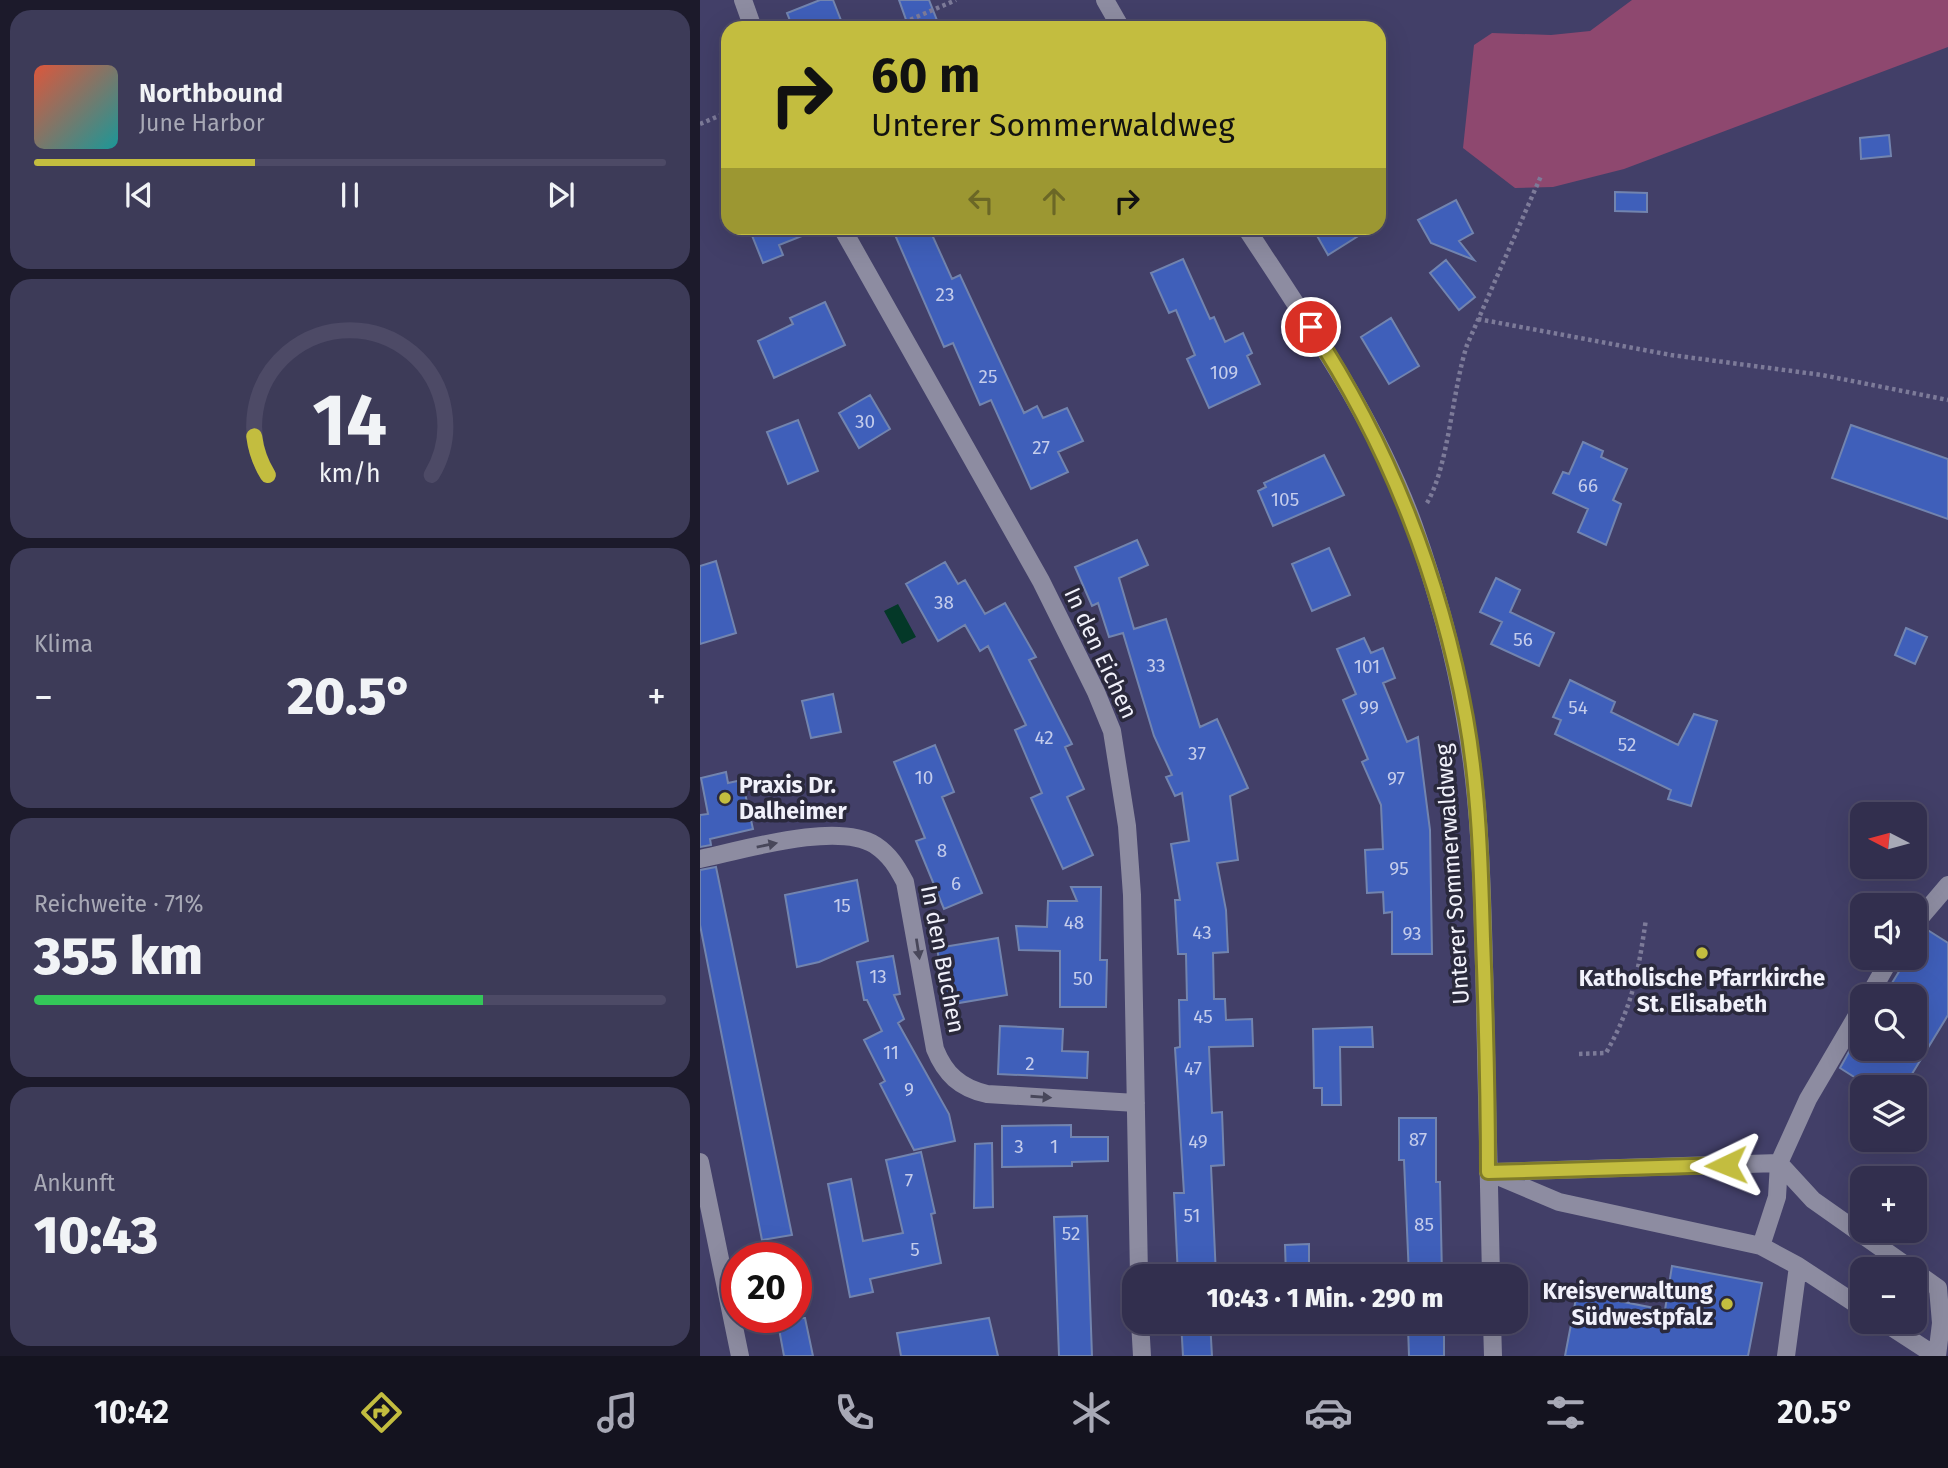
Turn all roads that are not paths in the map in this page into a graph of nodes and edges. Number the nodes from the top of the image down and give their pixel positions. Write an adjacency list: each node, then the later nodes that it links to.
1 (743, 0): 3 (street)
2 (1105, 0): 4 (street)
3 (750, 21)
4 (1117, 21)
5 (846, 235): 11 (street, In den Eichen)
6 (1250, 235): 14 (street, Unterer Sommerwaldweg)
7 (700, 859): 11 (street, In den Buchen, one-way to 11)
8 (1948, 885): 9 (street)
9 (1927, 910)
10 (1850, 1027): 13 (street)
11 (1136, 1103): 16 (street, In den Eichen)
12 (700, 1162): 23 (street)
13 (1779, 1163): 14 (street); 15 (street); 27 (street)
14 (1488, 1172): 15 (street); 17 (street, Unterer Sommerwaldweg)
15 (1761, 1246): 18 (street)
16 (1139, 1264)
17 (1491, 1264)
18 (1798, 1266): 19 (street); 26 (street)
19 (1850, 1300)
20 (1141, 1334): 24 (street)
21 (1492, 1334): 25 (street)
22 (1902, 1334): 27 (street)
23 (740, 1356)
24 (1142, 1356)
25 (1493, 1356)
26 (1786, 1356)
27 (1937, 1356)

